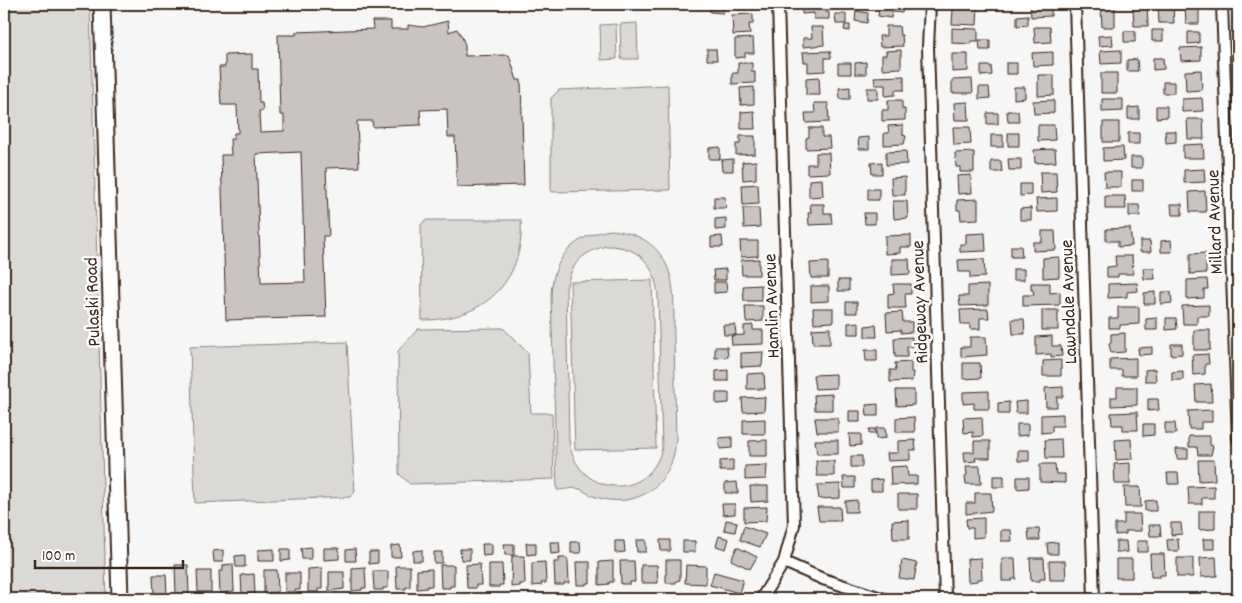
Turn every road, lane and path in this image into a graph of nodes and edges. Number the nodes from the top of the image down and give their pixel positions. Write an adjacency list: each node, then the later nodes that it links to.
1 (102, 4): 8 (main road, Pulaski Road)
2 (778, 4): 7 (street, Hamlin Avenue)
3 (930, 4): 11 (street, Ridgeway Avenue)
4 (1075, 4): 12 (street, Lawndale Avenue)
5 (1222, 4): 6 (street, Millard Avenue)
6 (1238, 440)
7 (784, 562): 9 (street, Hamlin Avenue); 10 (street)
8 (120, 599)
9 (761, 599)
10 (884, 599)
11 (945, 599)
12 (1094, 599)

